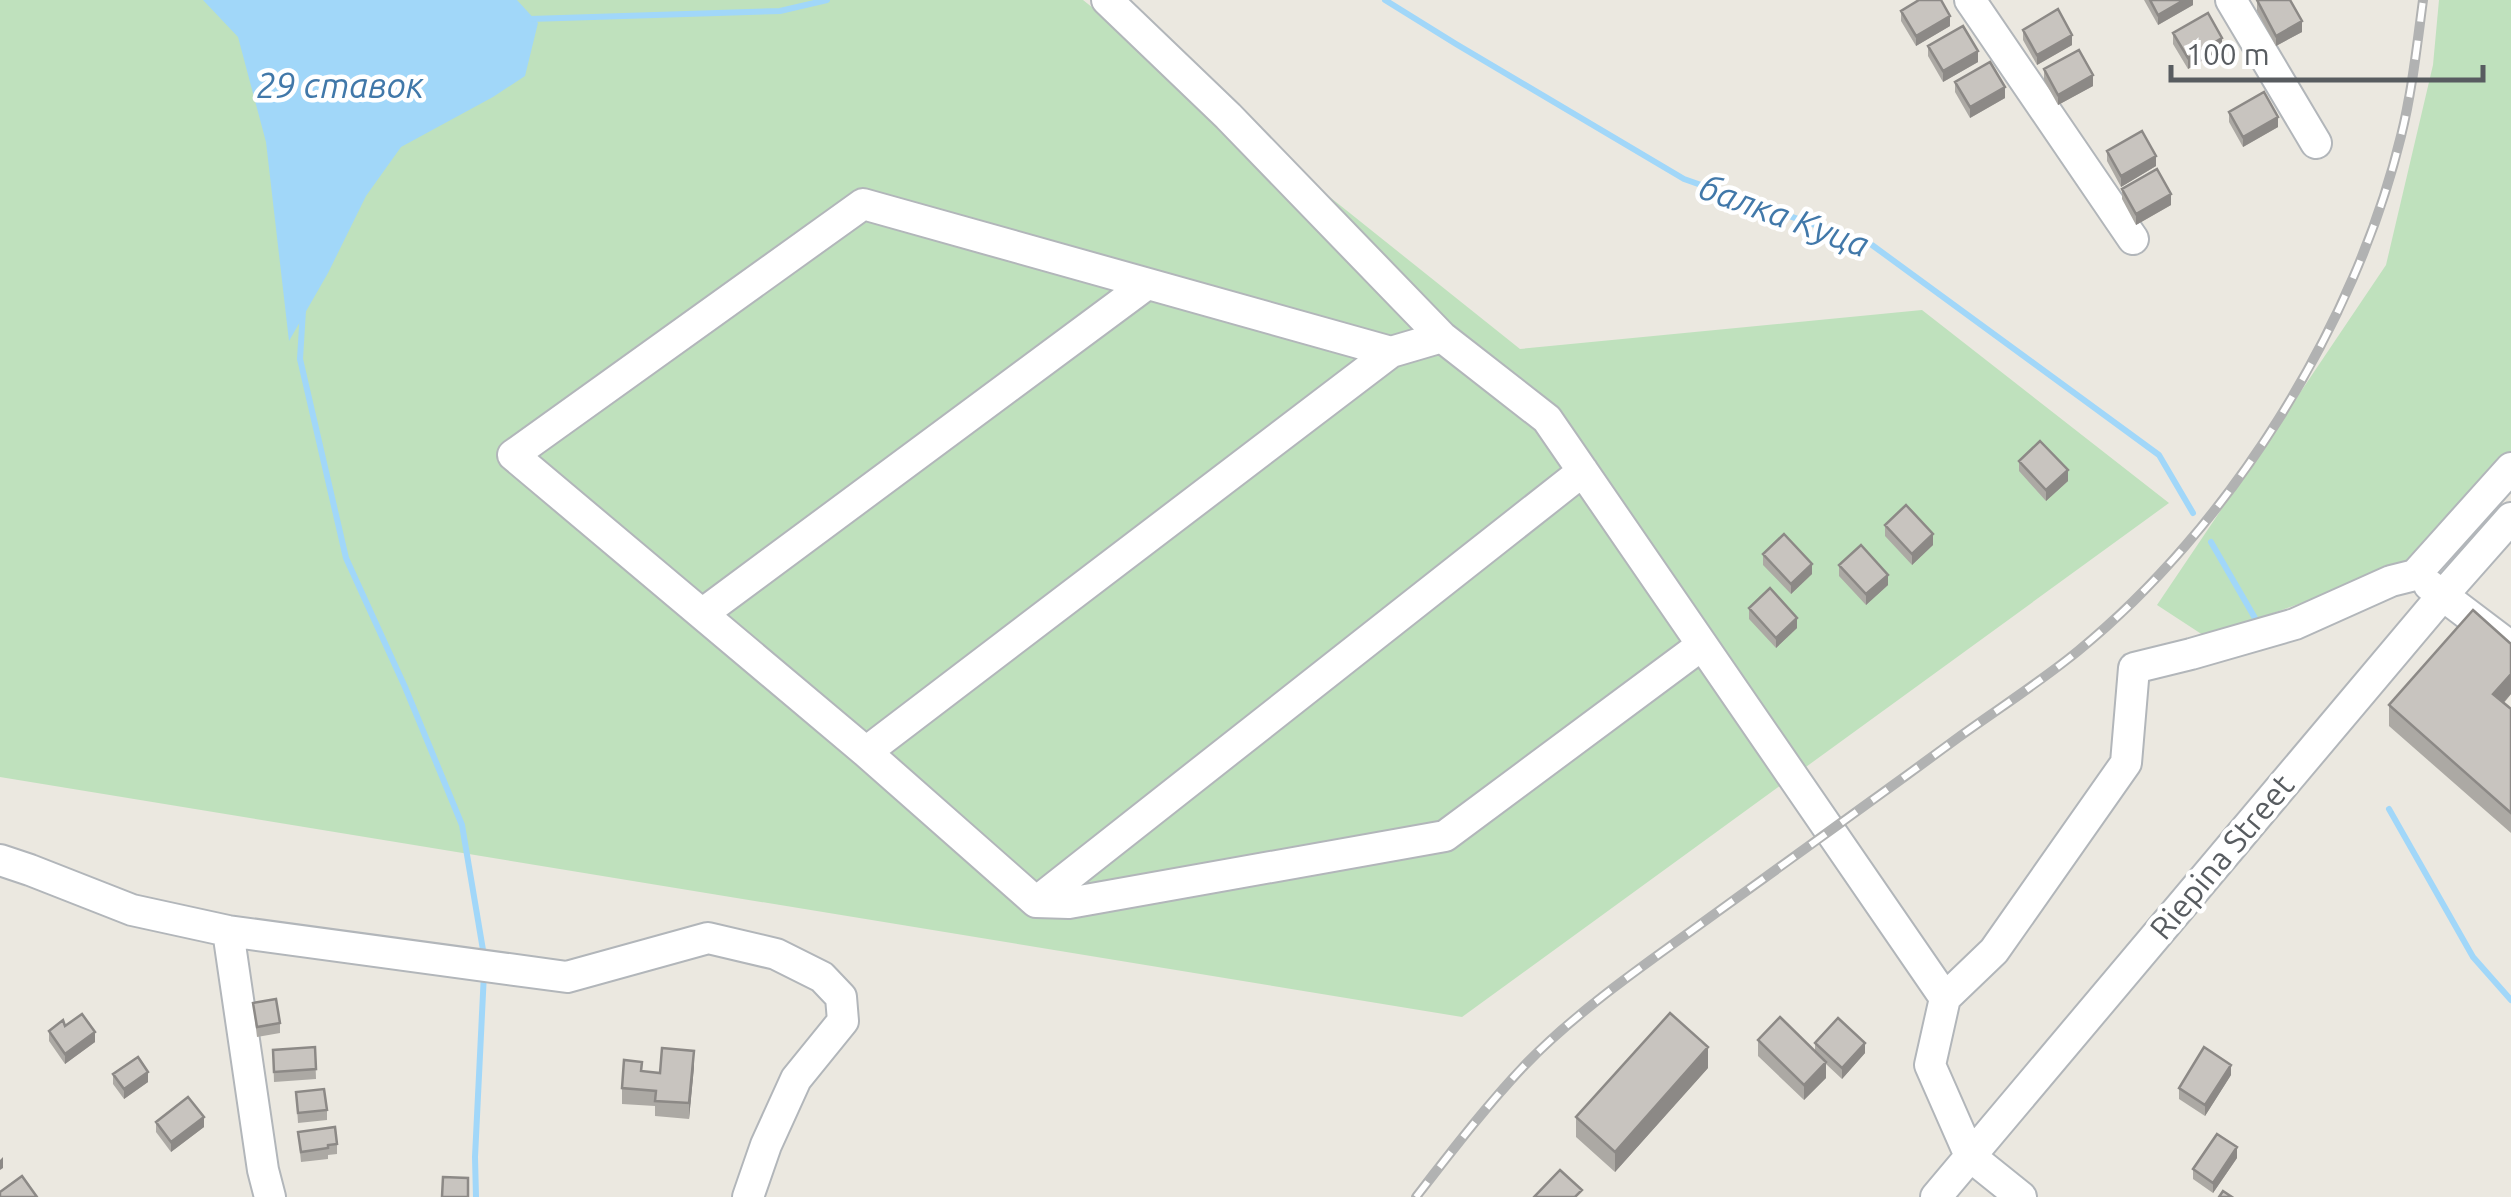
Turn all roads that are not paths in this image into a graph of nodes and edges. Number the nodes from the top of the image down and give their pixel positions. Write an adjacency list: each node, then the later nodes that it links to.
1 (1107, 0): 7 (street)
2 (1970, 0): 5 (street)
3 (2231, 0): 4 (street)
4 (2316, 143)
5 (2134, 239)
6 (1147, 284): 8 (street); 14 (street); 14 (street)
7 (1442, 337): 8 (street); 10 (street)
8 (1391, 352): 17 (street)
9 (2511, 468): 12 (street)
10 (1583, 471): 15 (street); 19 (street)
11 (2511, 518): 13 (street, Riepina Street)
12 (2415, 574): 13 (street); 21 (street)
13 (2443, 595): 16 (street); 22 (street, Riepina Street)
14 (702, 614): 17 (street)
15 (1702, 645): 19 (street); 21 (street)
16 (2511, 648)
17 (866, 752): 19 (street)
18 (0, 860): 20 (street)
19 (1036, 902)
20 (228, 931): 23 (street); 24 (street)
21 (1944, 998): 22 (street)
22 (1970, 1156): 25 (street, Riepina Street); 26 (street)
23 (270, 1197)
24 (748, 1197)
25 (1936, 1197)
26 (2020, 1197)

